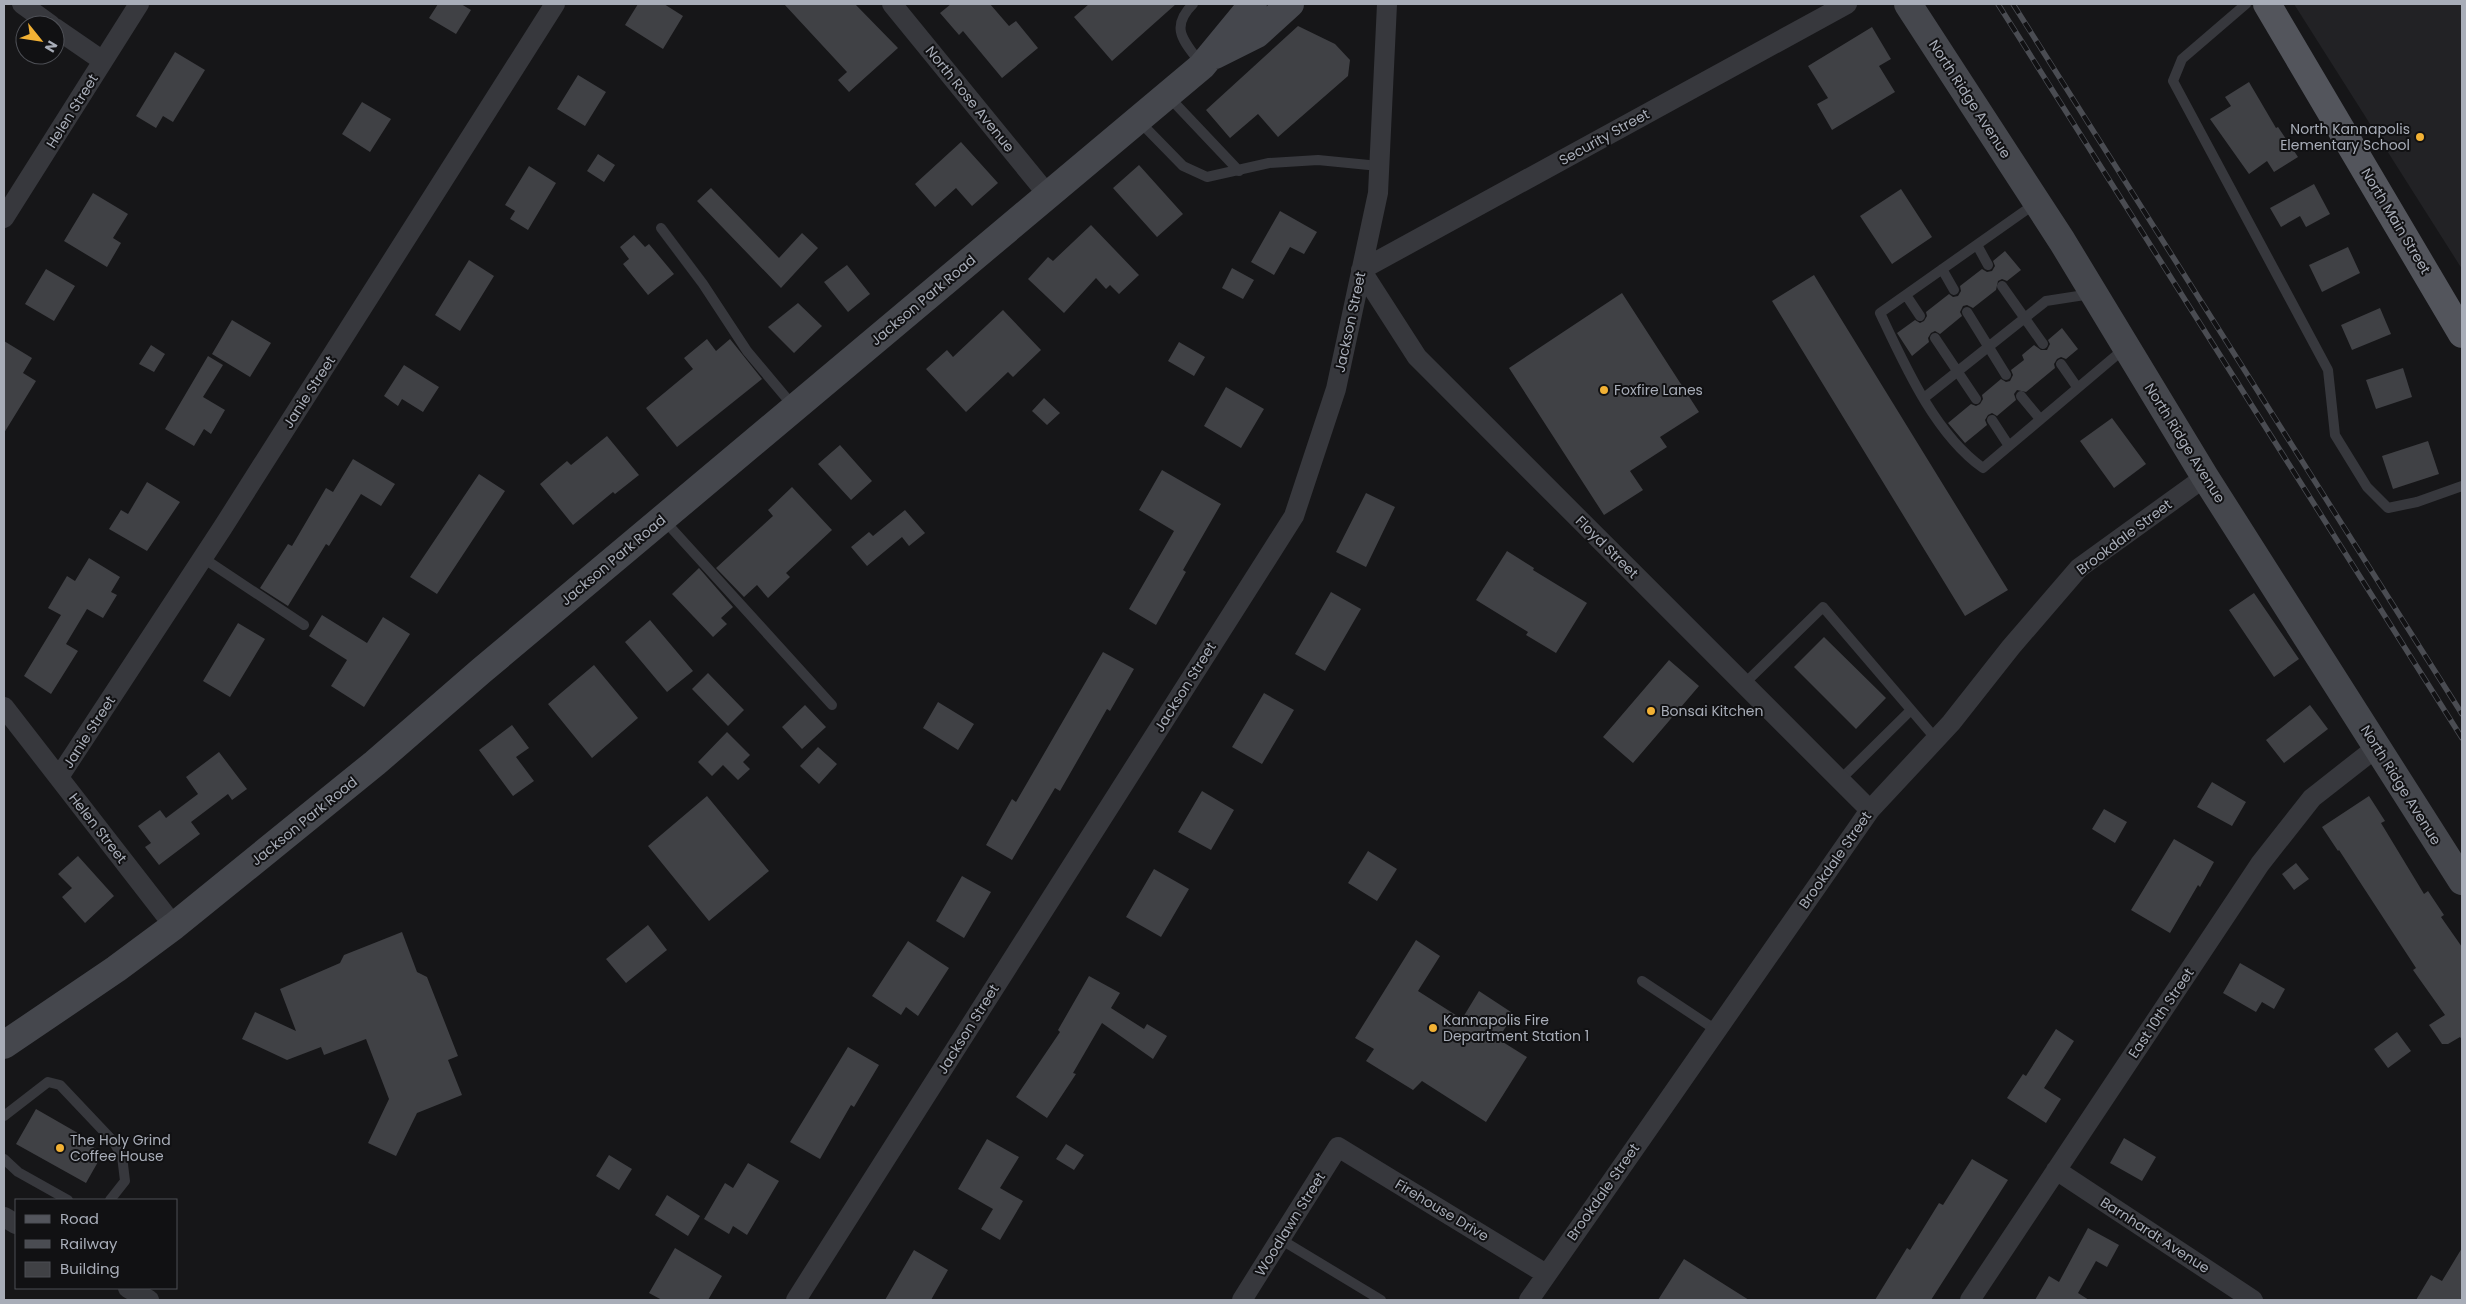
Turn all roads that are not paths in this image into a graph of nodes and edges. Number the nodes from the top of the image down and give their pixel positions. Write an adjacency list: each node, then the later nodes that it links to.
1 (22, 4): 13 (street)
2 (139, 4): 15 (street, Helen Street)
3 (555, 4): 55 (street, Janie Street)
4 (892, 4): 21 (street, North Rose Avenue)
5 (1193, 4): 16 (lane)
6 (1290, 4): 16 (main road, Jackson Park Road)
7 (1387, 4): 19 (street, Jackson Street)
8 (1847, 4): 28 (street, Security Street)
9 (1908, 4): 22 (main road, North Ridge Avenue)
10 (2246, 4): 53 (lane)
11 (2267, 4): 36 (main road, North Main Street)
12 (1246, 6): 16 (main road, Jackson Park Road)
13 (37, 15)
14 (65, 35): 15 (street)
15 (103, 61): 23 (street, Helen Street)
16 (1206, 62): 17 (main road, Jackson Park Road)
17 (1167, 95): 18 (main road, Jackson Park Road); 20 (lane)
18 (1138, 120): 20 (lane); 21 (main road, Jackson Park Road)
19 (1380, 166): 20 (lane); 28 (street, Jackson Street)
20 (1239, 171)
21 (1048, 195): 48 (main road, Jackson Park Road)
22 (2037, 202): 25 (lane); 31 (main road, North Ridge Avenue)
23 (4, 218)
24 (660, 228): 48 (lane)
25 (1977, 245): 26 (lane); 27 (lane)
26 (1988, 265)
27 (1942, 269): 30 (lane); 32 (lane)
28 (1361, 270): 57 (street, Floyd Street); 83 (street, Jackson Street)
29 (2002, 286): 35 (lane)
30 (1954, 290)
31 (2094, 294): 35 (lane); 40 (main road, North Ridge Avenue)
32 (1906, 295): 34 (lane); 46 (lane)
33 (1967, 312): 39 (lane)
34 (1920, 316)
35 (2024, 317): 38 (lane); 39 (lane)
36 (2462, 332)
37 (1935, 338): 42 (lane)
38 (2044, 344)
39 (1988, 346): 42 (lane); 43 (lane)
40 (2126, 347): 44 (lane); 52 (main road, North Ridge Avenue)
41 (2061, 364): 44 (lane)
42 (1957, 371): 46 (lane); 47 (lane)
43 (2006, 375)
44 (2077, 387): 49 (lane)
45 (2021, 396): 49 (lane)
46 (1924, 398): 51 (lane)
47 (1976, 399)
48 (794, 408): 54 (main road, Jackson Park Road)
49 (2040, 419): 51 (lane)
50 (1992, 420): 51 (lane)
51 (2009, 446)
52 (2205, 477): 61 (street, Brookdale Street); 62 (main road, North Ridge Avenue)
53 (2462, 486)
54 (663, 518): 58 (lane); 67 (main road, Jackson Park Road)
55 (203, 558): 56 (lane); 63 (street, Janie Street)
56 (304, 625)
57 (1744, 684): 60 (lane); 64 (street, Floyd Street)
58 (832, 705)
59 (4, 707): 63 (street, Helen Street)
60 (1911, 710): 61 (lane); 64 (lane)
61 (1936, 739): 65 (street, Brookdale Street)
62 (2377, 747): 66 (main road, North Ridge Avenue); 74 (street, East 10th Street)
63 (59, 777): 67 (street, Helen Street)
64 (1840, 780): 65 (street, Floyd Street)
65 (1870, 810): 69 (street, Brookdale Street)
66 (2462, 881)
67 (174, 926): 70 (main road, Jackson Park Road)
68 (1642, 981): 69 (lane)
69 (1716, 1030): 80 (street, Brookdale Street)
70 (4, 1045)
71 (4, 1116): 76 (lane)
72 (1338, 1147): 79 (street, Woodlawn Street); 80 (street, Firehouse Drive)
73 (4, 1159): 75 (lane)
74 (2056, 1170): 87 (street, East 10th Street); 88 (street, Barnhardt Avenue)
75 (66, 1199)
76 (111, 1199)
77 (4, 1217): 78 (street)
78 (15, 1223)
79 (1280, 1238): 84 (street, Woodlawn Street); 85 (lane)
80 (1546, 1274): 86 (street, Brookdale Street)
81 (130, 1289): 82 (street)
82 (150, 1300)
83 (796, 1300)
84 (1242, 1300)
85 (1381, 1300)
86 (1529, 1300)
87 (1970, 1300)
88 (2253, 1300)

